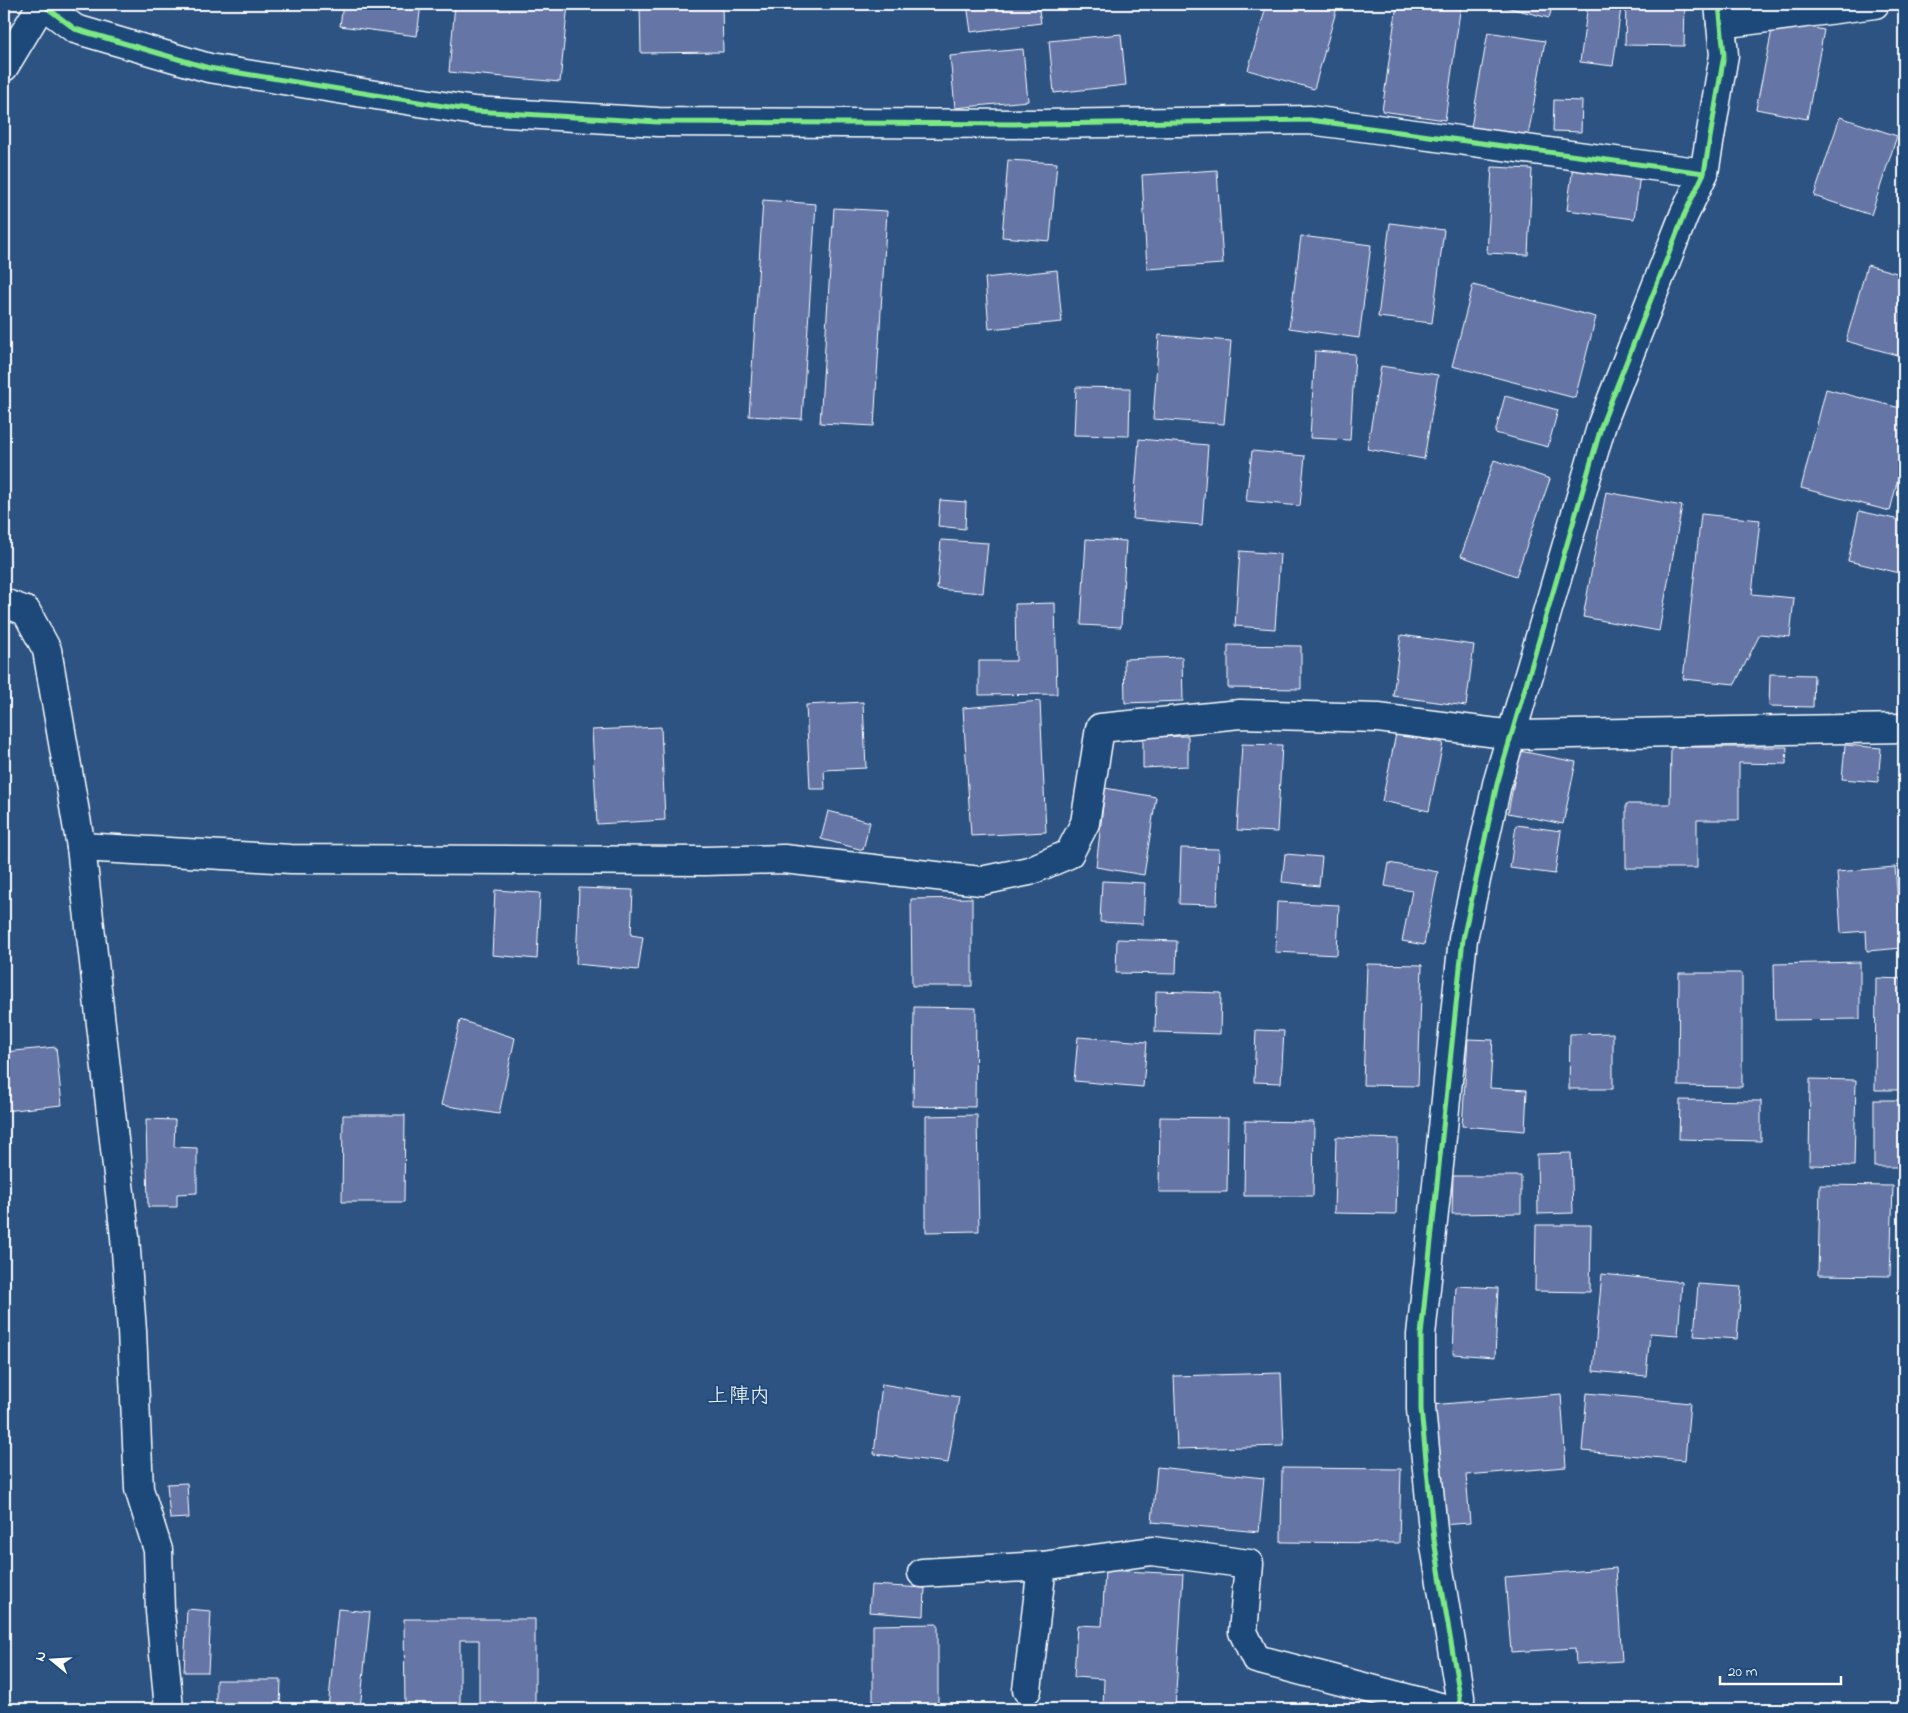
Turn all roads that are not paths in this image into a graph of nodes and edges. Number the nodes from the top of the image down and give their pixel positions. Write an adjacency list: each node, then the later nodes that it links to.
1 (42, 4): 4 (street); 5 (street)
2 (1875, 4): 3 (street)
3 (1720, 14): 5 (street)
4 (4, 67)
5 (1704, 173): 8 (street)
6 (4, 602): 9 (street)
7 (1904, 728): 8 (street)
8 (1513, 735): 9 (street); 15 (street)
9 (81, 847): 13 (street)
10 (1042, 1566): 11 (street); 12 (street); 14 (street)
11 (922, 1573)
12 (1027, 1690)
13 (169, 1709)
14 (1448, 1709)
15 (1460, 1709)

